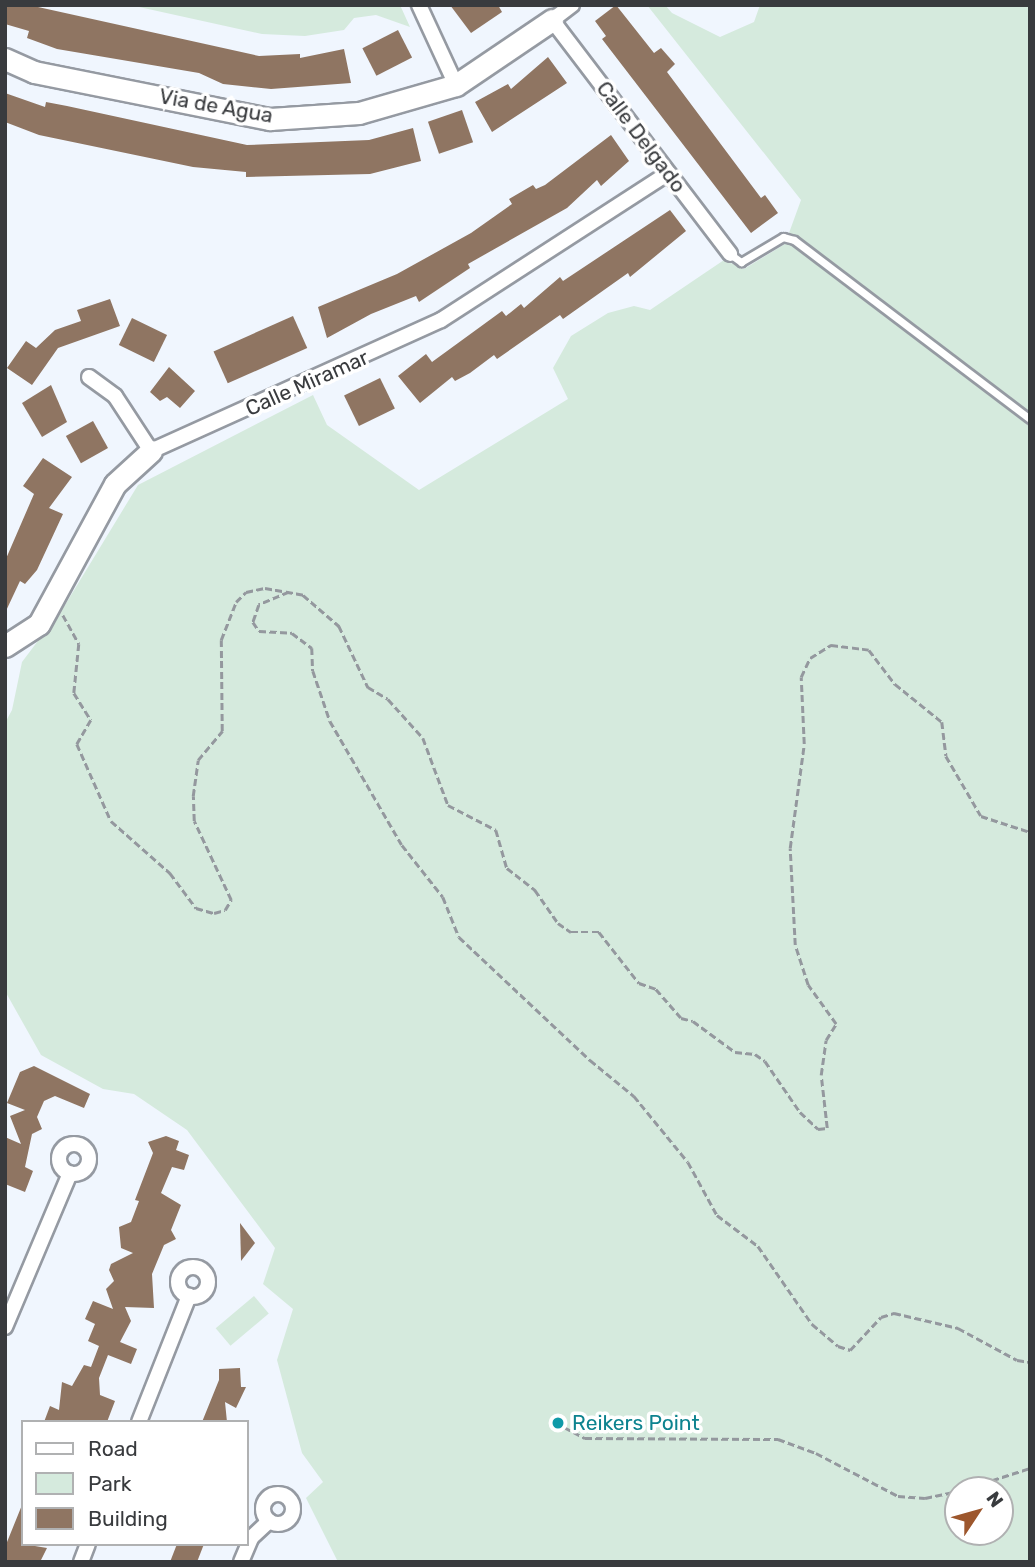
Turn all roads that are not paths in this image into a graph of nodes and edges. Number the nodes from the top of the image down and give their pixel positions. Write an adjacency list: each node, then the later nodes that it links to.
1 (419, 5): 5 (street)
2 (572, 5): 3 (street, Via de Agua)
3 (552, 20): 5 (street, Via de Agua); 6 (street, Calle Delgado)
4 (5, 59): 5 (street, Via de Agua)
5 (456, 85)
6 (668, 173): 7 (street, Calle Delgado); 10 (street, Calle Miramar)
7 (730, 254): 9 (lane)
8 (89, 377): 10 (street)
9 (1030, 419)
10 (151, 451): 11 (street, Calle Miramar)
11 (5, 646)
12 (70, 1174): 14 (street)
13 (189, 1296): 15 (street)
14 (5, 1327)
15 (140, 1420)
16 (269, 1521): 17 (street)
17 (248, 1545)

